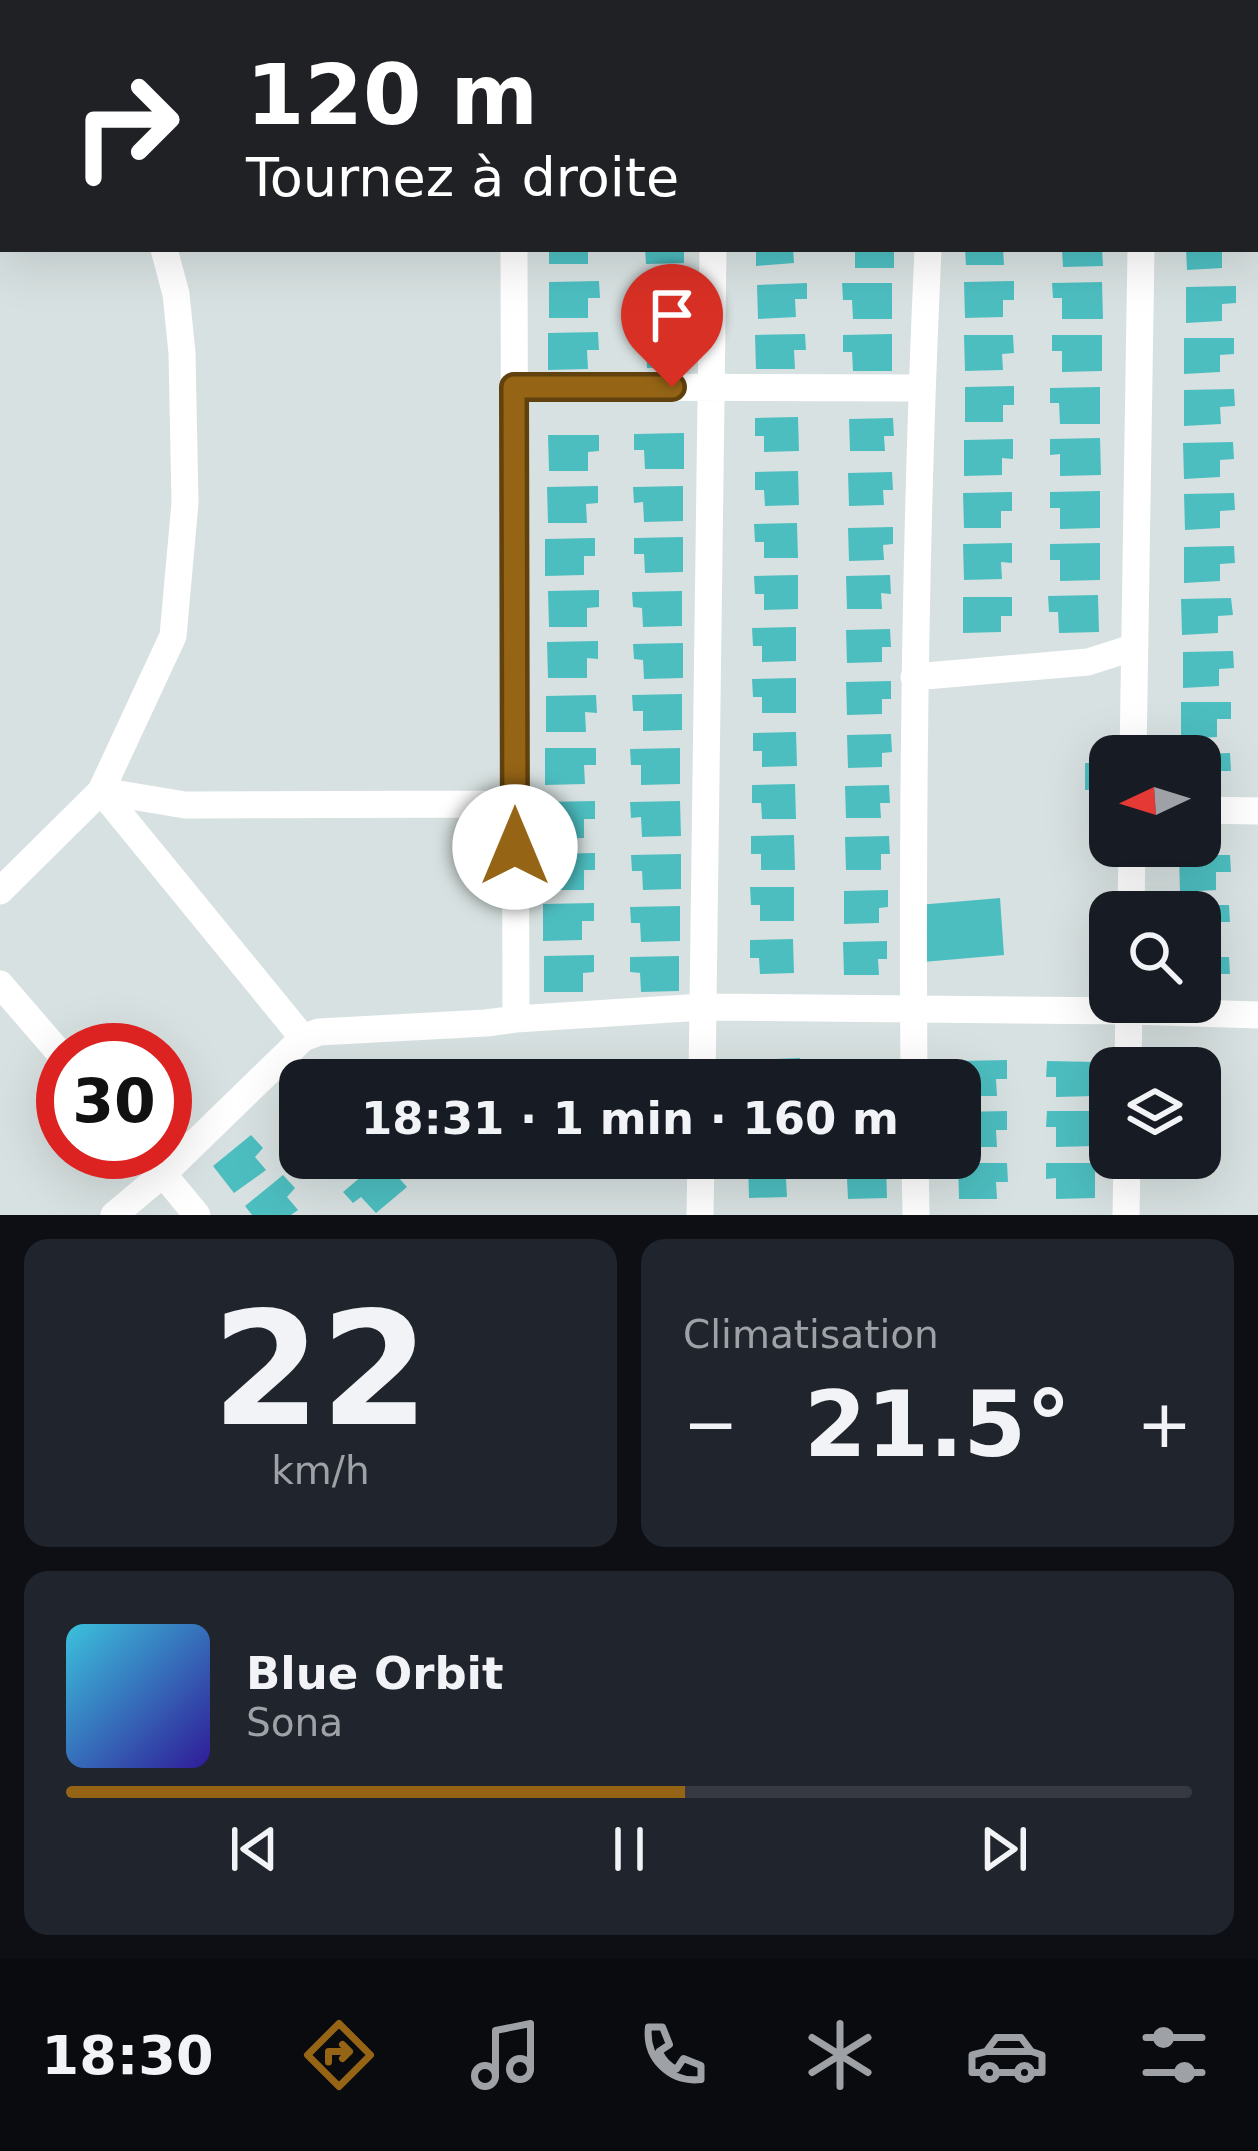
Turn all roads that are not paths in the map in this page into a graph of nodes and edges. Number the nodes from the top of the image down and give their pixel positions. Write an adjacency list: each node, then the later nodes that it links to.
1 (165, 252): 12 (street)
2 (514, 252): 6 (street)
3 (713, 252): 7 (street)
4 (928, 252): 8 (street)
5 (1141, 252): 9 (street)
6 (514, 387): 7 (street); 13 (street)
7 (712, 387): 8 (street); 18 (street)
8 (921, 388): 10 (street)
9 (1135, 647): 10 (street); 11 (street)
10 (914, 677): 20 (street)
11 (1133, 735)
12 (100, 791): 13 (street); 16 (street); 25 (street)
13 (515, 804): 23 (street)
14 (1221, 810): 15 (street)
15 (1258, 811)
16 (0, 891)
17 (0, 984): 24 (street)
18 (703, 1007): 20 (street); 23 (street); 26 (street)
19 (1089, 1007): 20 (street)
20 (914, 1009): 27 (street)
21 (1221, 1012): 22 (street)
22 (1258, 1015)
23 (516, 1019): 25 (street)
24 (36, 1026)
25 (303, 1038): 28 (street)
26 (702, 1059)
27 (914, 1059)
28 (192, 1131)
29 (142, 1179): 34 (street)
30 (167, 1179): 35 (street)
31 (701, 1179): 36 (street)
32 (915, 1179): 37 (street)
33 (1127, 1179): 38 (street)
34 (114, 1215)
35 (197, 1215)
36 (700, 1215)
37 (916, 1215)
38 (1126, 1215)

